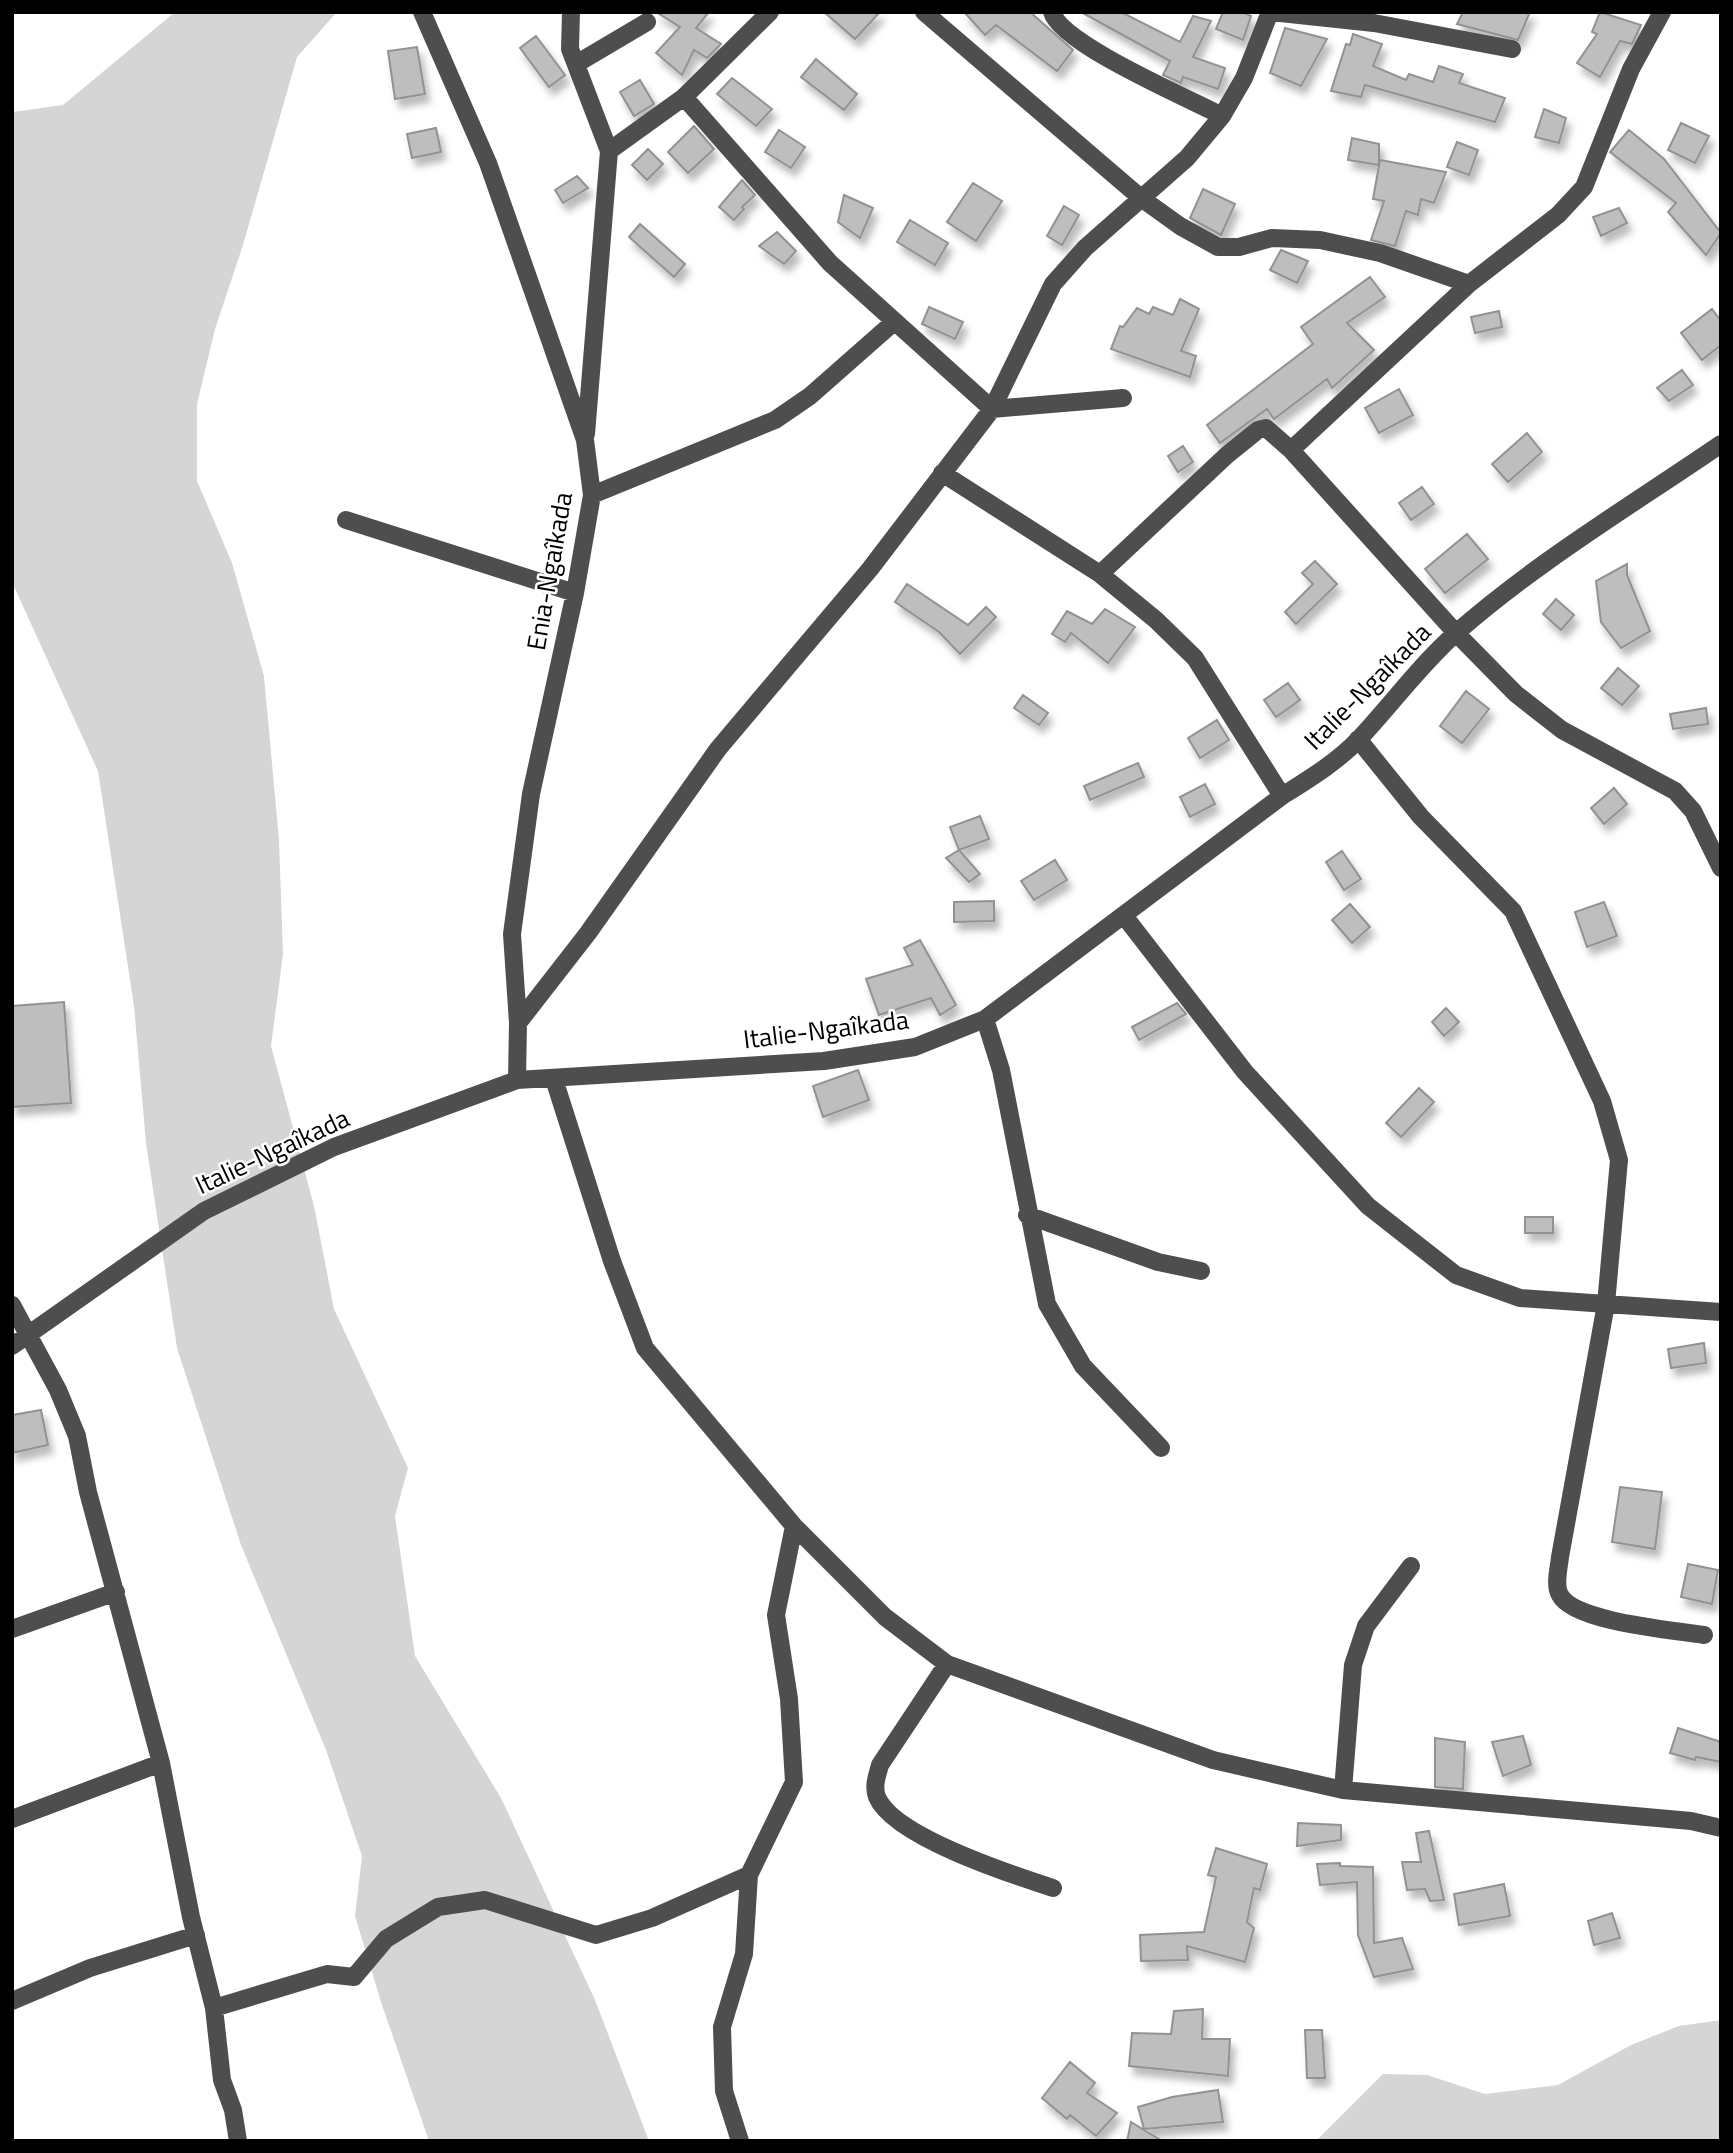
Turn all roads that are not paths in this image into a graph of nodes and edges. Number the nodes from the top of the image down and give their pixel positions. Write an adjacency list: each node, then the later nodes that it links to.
1 (422, 12): 19 (street, Enia-Ngaîkada)
2 (571, 12): 10 (street)
3 (770, 12): 11 (street)
4 (924, 12): 14 (street)
5 (1052, 12): 12 (street)
6 (1662, 12): 15 (street)
7 (1376, 18): 9 (street); 12 (street)
8 (647, 22): 10 (street)
9 (1512, 49)
10 (576, 64): 13 (street)
11 (684, 97): 13 (street); 16 (street)
12 (1222, 116): 14 (street)
13 (609, 151): 19 (street)
14 (1141, 198): 15 (street); 18 (street)
15 (1469, 284): 21 (street)
16 (894, 322): 18 (street); 23 (street)
17 (1123, 398): 18 (street)
18 (992, 409): 22 (street)
19 (585, 440): 23 (street, Enia-Ngaîkada)
20 (1721, 444): 27 (street, Italie-Ngaîkada)
21 (1291, 450): 25 (street); 27 (street)
22 (942, 473): 25 (street); 33 (street)
23 (592, 495): 26 (street, Enia-Ngaîkada)
24 (346, 520): 26 (street)
25 (1100, 574): 29 (street)
26 (575, 593): 33 (street, Enia-Ngaîkada)
27 (1456, 633): 28 (street, Italie-Ngaîkada); 30 (street)
28 (1358, 739): 29 (street, Italie-Ngaîkada); 38 (street)
29 (1282, 796): 31 (street, Italie-Ngaîkada)
30 (1721, 868)
31 (1125, 917): 32 (street, Italie-Ngaîkada); 38 (street)
32 (985, 1019): 34 (street, Italie-Ngaîkada); 36 (street)
33 (518, 1023): 35 (street, Enia-Ngaîkada)
34 (554, 1079): 35 (street, Italie-Ngaîkada); 43 (street)
35 (517, 1080): 41 (street, Italie-Ngaîkada)
36 (1027, 1215): 37 (street); 42 (street)
37 (1201, 1271)
38 (1606, 1304): 40 (street); 47 (street)
39 (12, 1306): 41 (street)
40 (1721, 1312)
41 (20, 1341): 45 (street)
42 (1161, 1448)
43 (794, 1526): 48 (street); 53 (street)
44 (1411, 1566): 50 (street)
45 (116, 1592): 46 (street); 49 (street)
46 (12, 1629)
47 (1704, 1635)
48 (947, 1664): 50 (street); 54 (street)
49 (161, 1763): 51 (street); 55 (street)
50 (1343, 1790): 52 (street)
51 (12, 1819)
52 (1721, 1828)
53 (749, 1874): 57 (street); 59 (street)
54 (1053, 1888)
55 (196, 1935): 56 (street); 57 (street)
56 (12, 2001)
57 (214, 2008): 58 (street)
58 (238, 2141)
59 (740, 2141)

